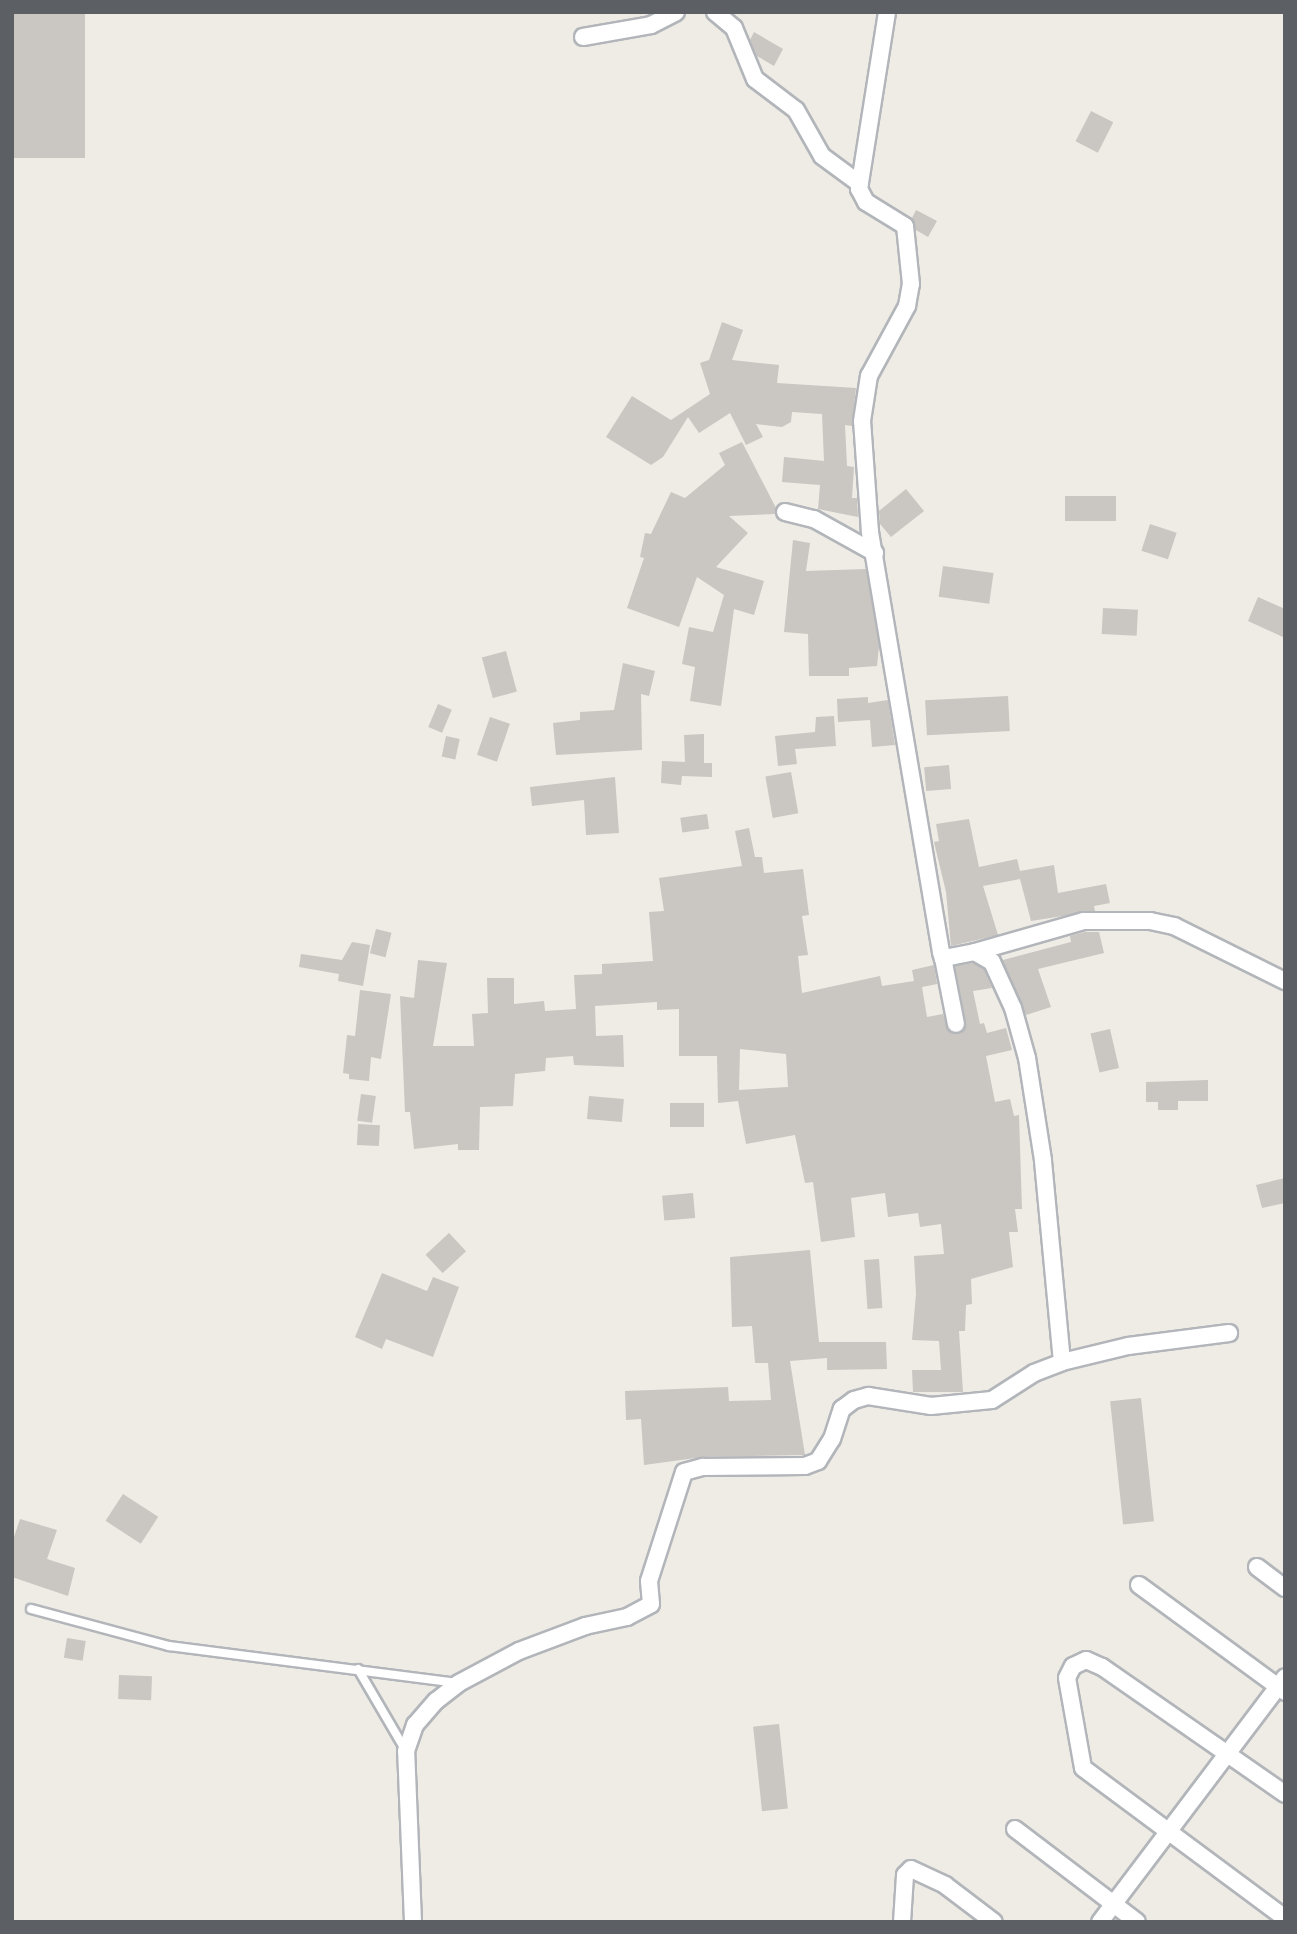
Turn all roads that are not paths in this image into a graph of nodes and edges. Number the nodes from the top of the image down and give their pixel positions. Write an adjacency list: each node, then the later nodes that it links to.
1 (676, 12): 4 (street)
2 (715, 12): 5 (street)
3 (887, 12): 5 (street)
4 (583, 37)
5 (859, 184): 7 (street)
6 (785, 512): 7 (street)
7 (875, 553): 9 (street)
8 (975, 952): 9 (street); 10 (street); 13 (street)
9 (943, 958): 11 (street)
10 (1285, 981)
11 (956, 1024)
12 (1229, 1333): 13 (street)
13 (1062, 1362): 19 (street)
14 (1257, 1567): 16 (street)
15 (1139, 1585): 20 (street)
16 (1285, 1588)
17 (31, 1609): 18 (lane)
18 (358, 1670): 19 (lane); 21 (lane)
19 (459, 1684): 21 (street)
20 (1282, 1686): 22 (street)
21 (406, 1751): 28 (street)
22 (1226, 1753): 23 (street); 25 (street); 25 (street)
23 (1285, 1794)
24 (1015, 1829): 26 (street)
25 (1169, 1832): 26 (street); 27 (street)
26 (1114, 1904): 31 (street); 32 (street)
27 (1285, 1918)
28 (413, 1922)
29 (902, 1922): 30 (street)
30 (994, 1922)
31 (1100, 1922)
32 (1137, 1922)

